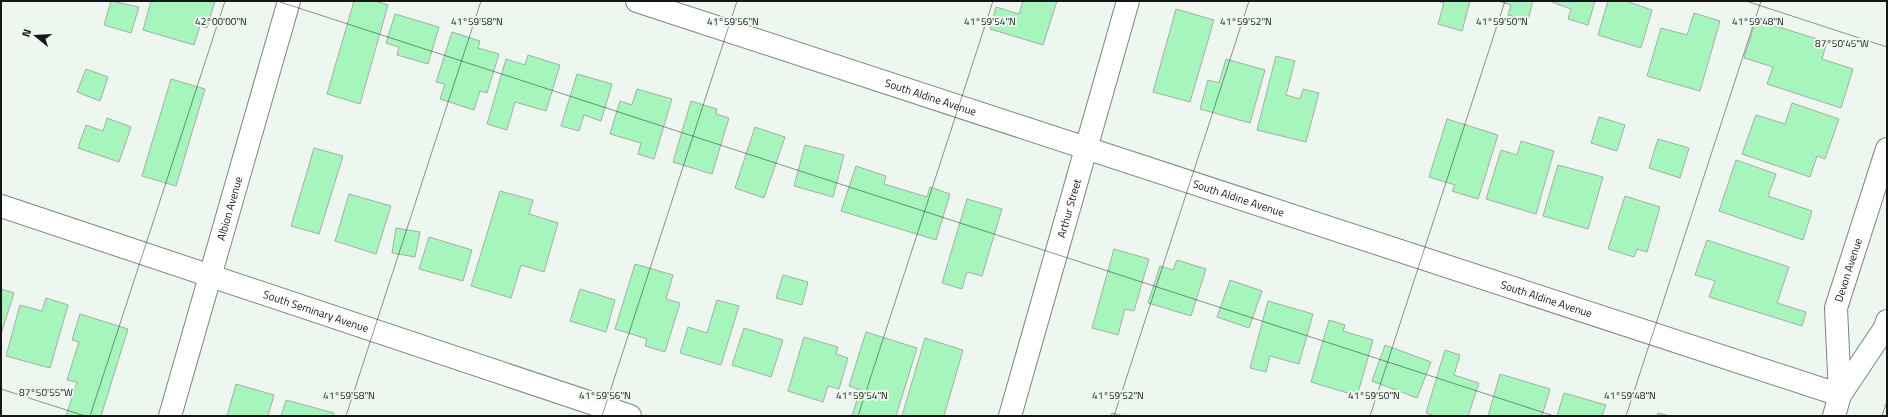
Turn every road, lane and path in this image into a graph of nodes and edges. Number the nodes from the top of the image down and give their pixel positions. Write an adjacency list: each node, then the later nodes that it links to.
1 (289, 1): 7 (street, Albion Avenue)
2 (637, 1): 4 (street, South Aldine Avenue)
3 (1128, 1): 4 (street, Arthur Street)
4 (1086, 148): 9 (street, South Aldine Avenue); 12 (street, Arthur Street)
5 (1887, 149): 9 (street, Devon Avenue)
6 (1, 206): 7 (street, South Seminary Avenue)
7 (210, 276): 10 (street, Albion Avenue); 11 (street, South Seminary Avenue)
8 (1887, 320): 9 (street, Devon Avenue)
9 (1840, 395): 13 (street, Devon Avenue)
10 (170, 416)
11 (630, 416)
12 (1010, 416)
13 (1834, 416)

